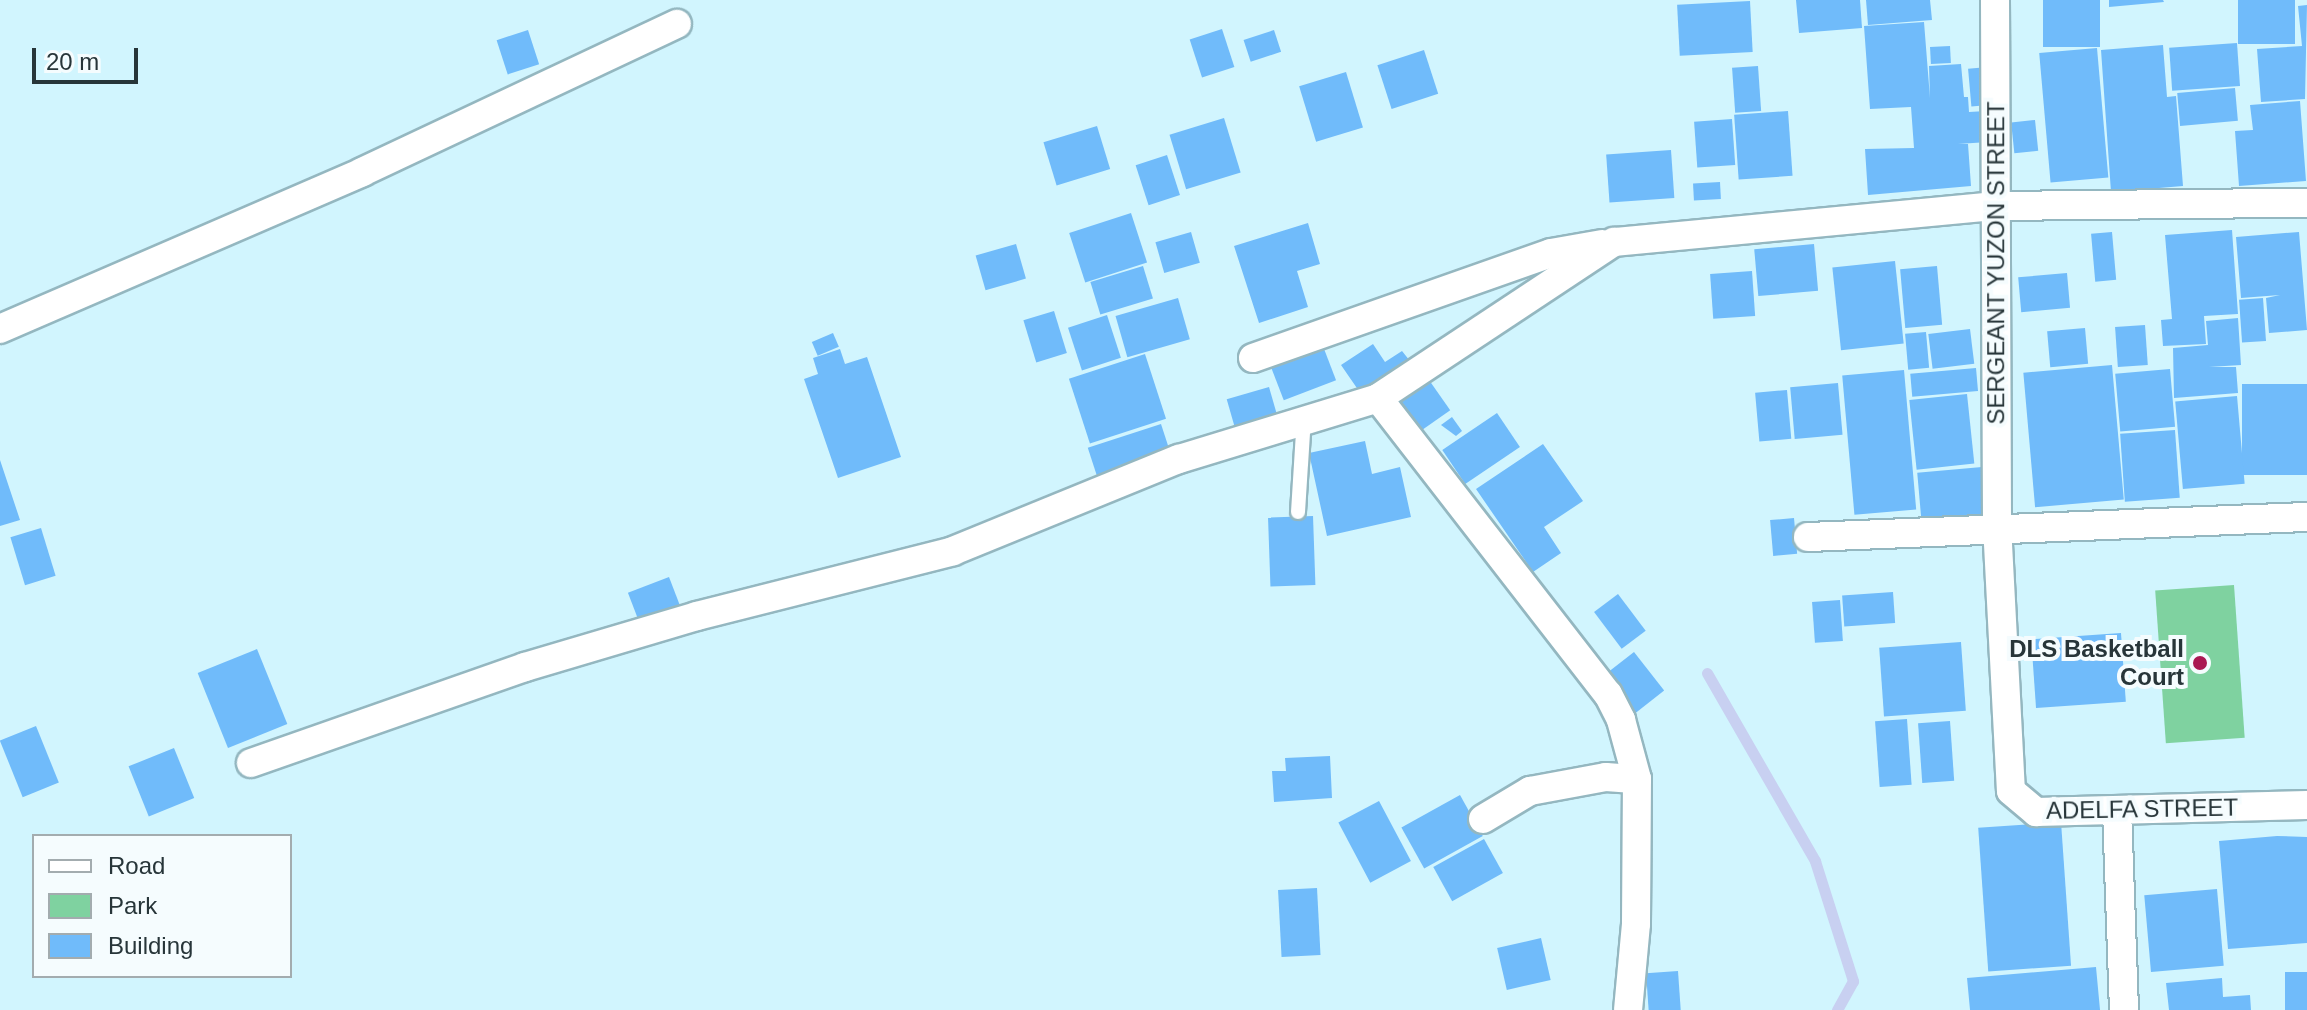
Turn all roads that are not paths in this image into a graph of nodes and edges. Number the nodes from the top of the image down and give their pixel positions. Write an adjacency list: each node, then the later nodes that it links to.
1 (1995, 0): 4 (street, SERGEANT YUZON STREET)
2 (677, 24): 6 (street)
3 (2307, 203): 4 (street)
4 (1995, 206): 5 (street); 12 (street, SERGEANT YUZON STREET)
5 (1614, 242): 7 (street); 8 (street)
6 (0, 329)
7 (1253, 358)
8 (1378, 398): 9 (street); 15 (street)
9 (1304, 417): 10 (lane); 14 (street)
10 (1298, 512)
11 (2307, 517): 12 (street)
12 (1997, 525): 13 (street); 17 (street, ADELFA STREET)
13 (1808, 537)
14 (251, 763)
15 (1637, 779): 18 (street); 19 (street)
16 (2307, 805): 17 (street, ADELFA STREET)
17 (2117, 810): 20 (street)
18 (1483, 819)
19 (1628, 1010)
20 (2124, 1010)

